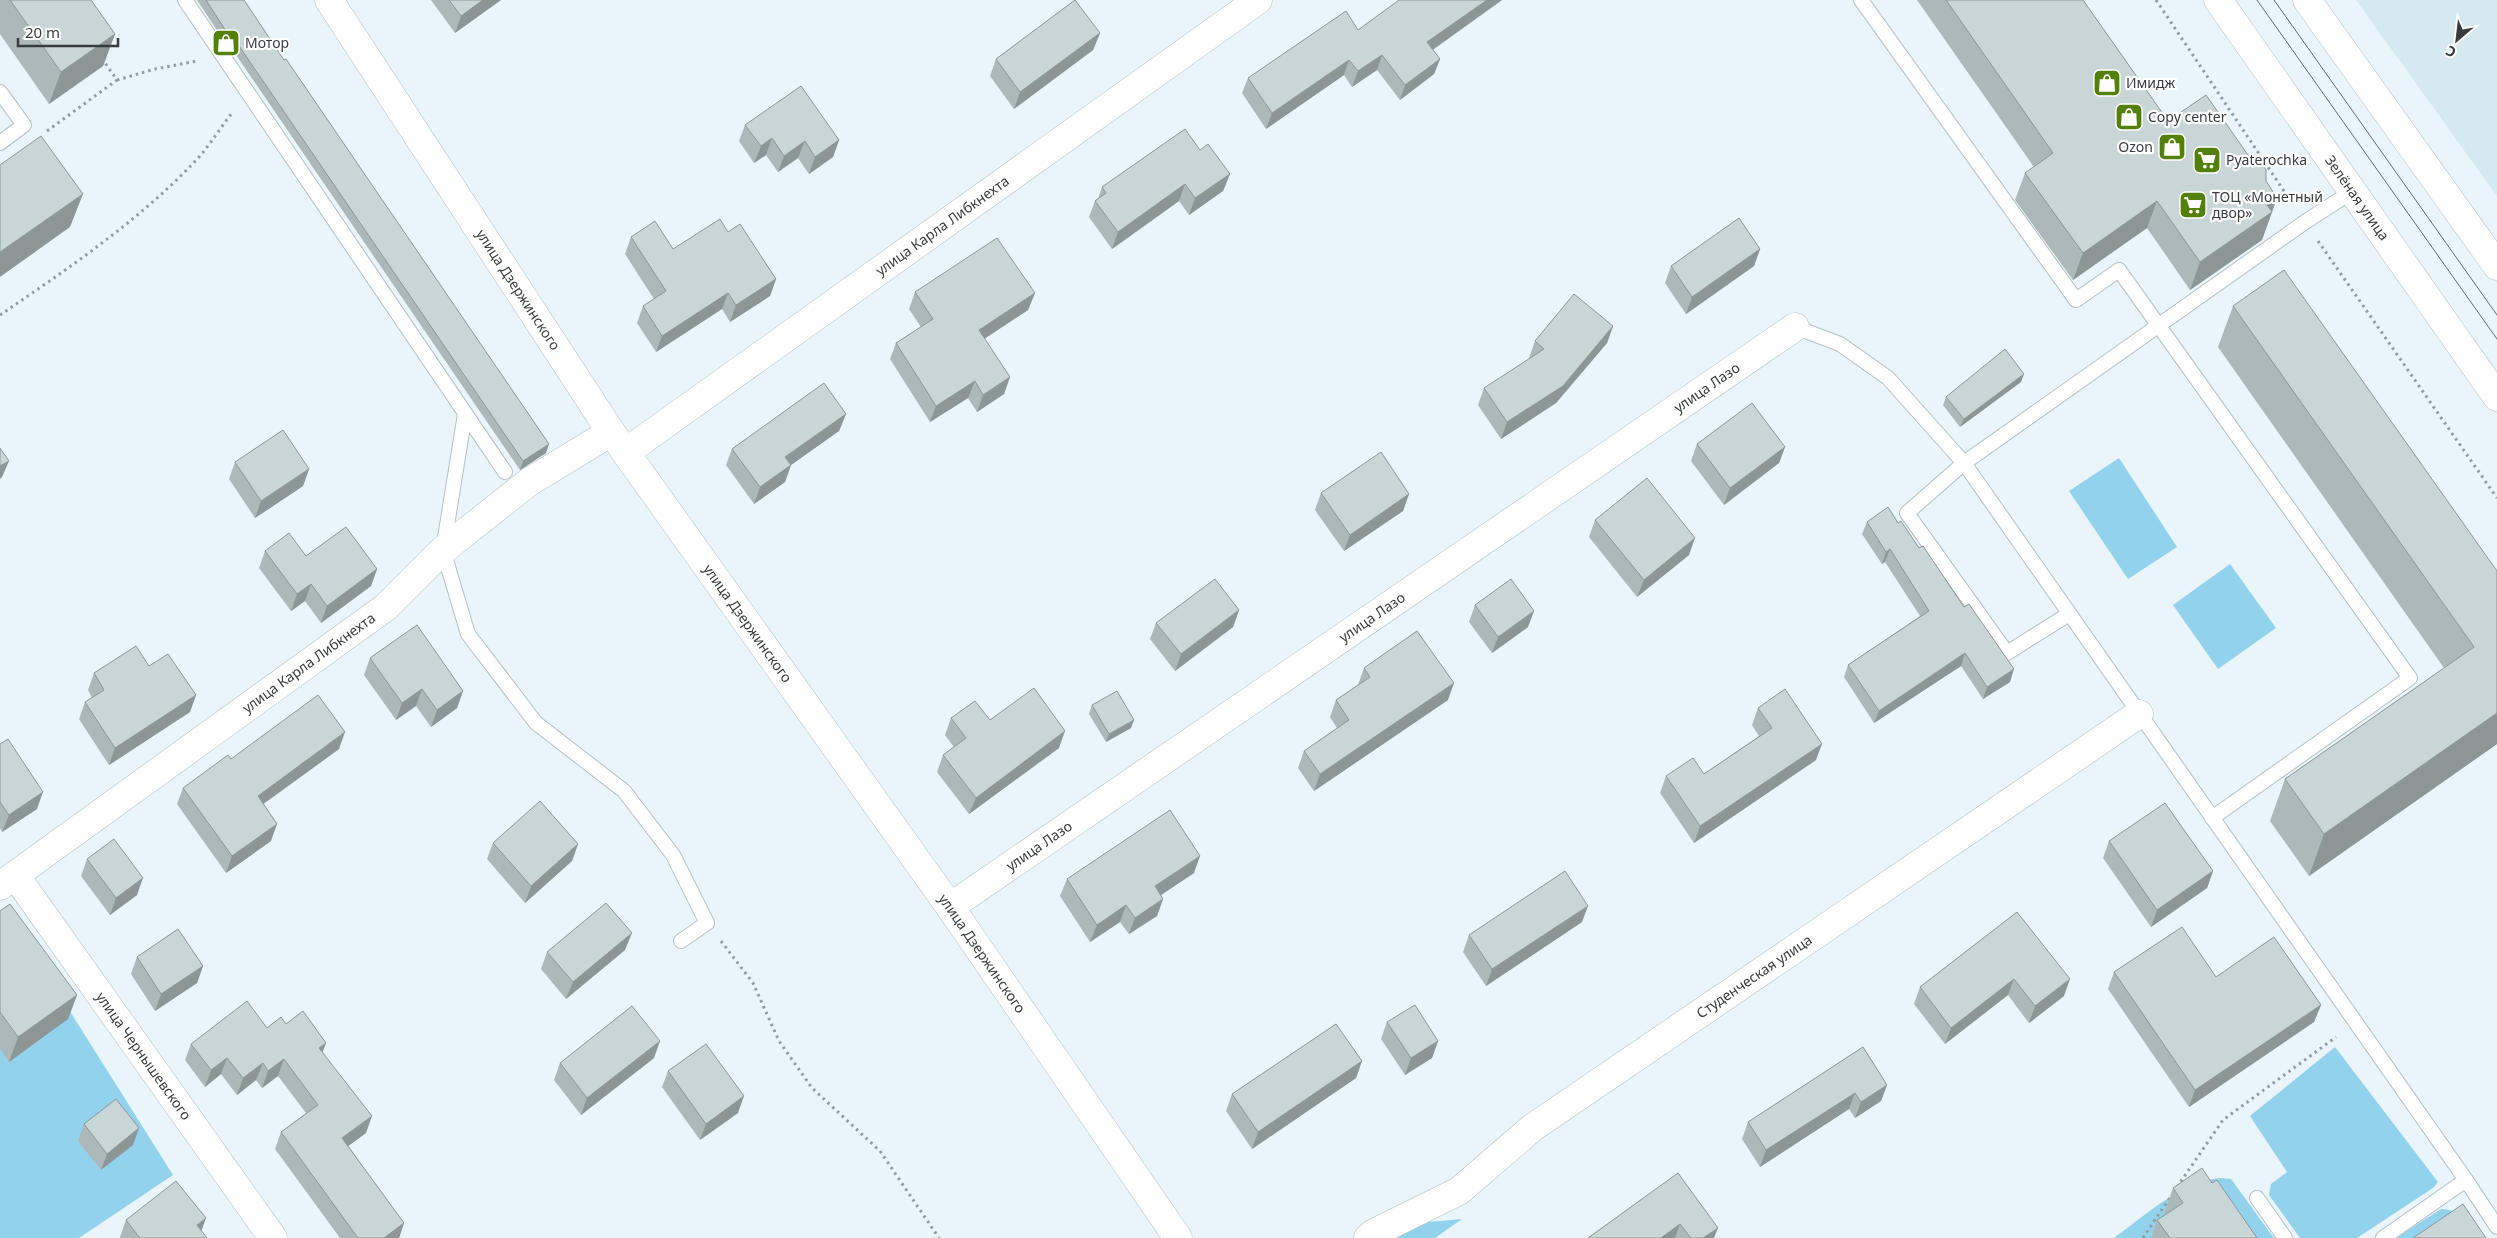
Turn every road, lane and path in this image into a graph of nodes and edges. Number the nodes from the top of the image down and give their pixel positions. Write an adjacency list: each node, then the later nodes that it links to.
1 (185, 0): 9 (lane)
2 (329, 0): 23 (street, улица Дзержинского)
3 (1258, 0): 23 (street, улица Карла Либкнехта)
4 (1861, 0): 19 (lane)
5 (2156, 0): 16 (path)
6 (2218, 0): 15 (street, Зелёная улица)
7 (2307, 0): 17 (street)
8 (100, 56): 10 (path)
9 (223, 57): 10 (path); 12 (lane)
10 (117, 80): 13 (path)
11 (0, 92): 13 (lane)
12 (247, 92): 18 (path); 22 (lane)
13 (24, 125): 14 (lane)
14 (0, 143)
15 (2353, 191): 16 (lane); 21 (street, Зелёная улица)
16 (2305, 222): 19 (lane); 26 (path)
17 (2497, 266)
18 (0, 315)
19 (2158, 325): 24 (lane); 30 (lane)
20 (1795, 327): 24 (lane); 32 (street, улица Лазо)
21 (2497, 396)
22 (465, 414): 25 (lane); 27 (lane)
23 (619, 442): 27 (street, улица Карла Либкнехта); 32 (street, улица Дзержинского)
24 (1964, 463): 28 (lane); 28 (lane)
25 (504, 472)
26 (2497, 498)
27 (443, 550): 31 (street, улица Карла Либкнехта); 33 (lane)
28 (2069, 614): 29 (lane)
29 (2139, 714): 30 (lane); 42 (street, Студенческая улица)
30 (2212, 818): 35 (lane)
31 (8, 880): 39 (street, улица Чернышевского)
32 (950, 907): 41 (street, улица Дзержинского)
33 (707, 923): 34 (lane); 40 (path)
34 (682, 941)
35 (2355, 1024): 36 (lane); 43 (path)
36 (2466, 1180): 38 (lane); 45 (lane)
37 (2256, 1198): 44 (lane)
38 (2497, 1227)
39 (273, 1238)
40 (939, 1238)
41 (1178, 1238)
42 (1368, 1238)
43 (2143, 1238)
44 (2285, 1238)
45 (2384, 1238)

